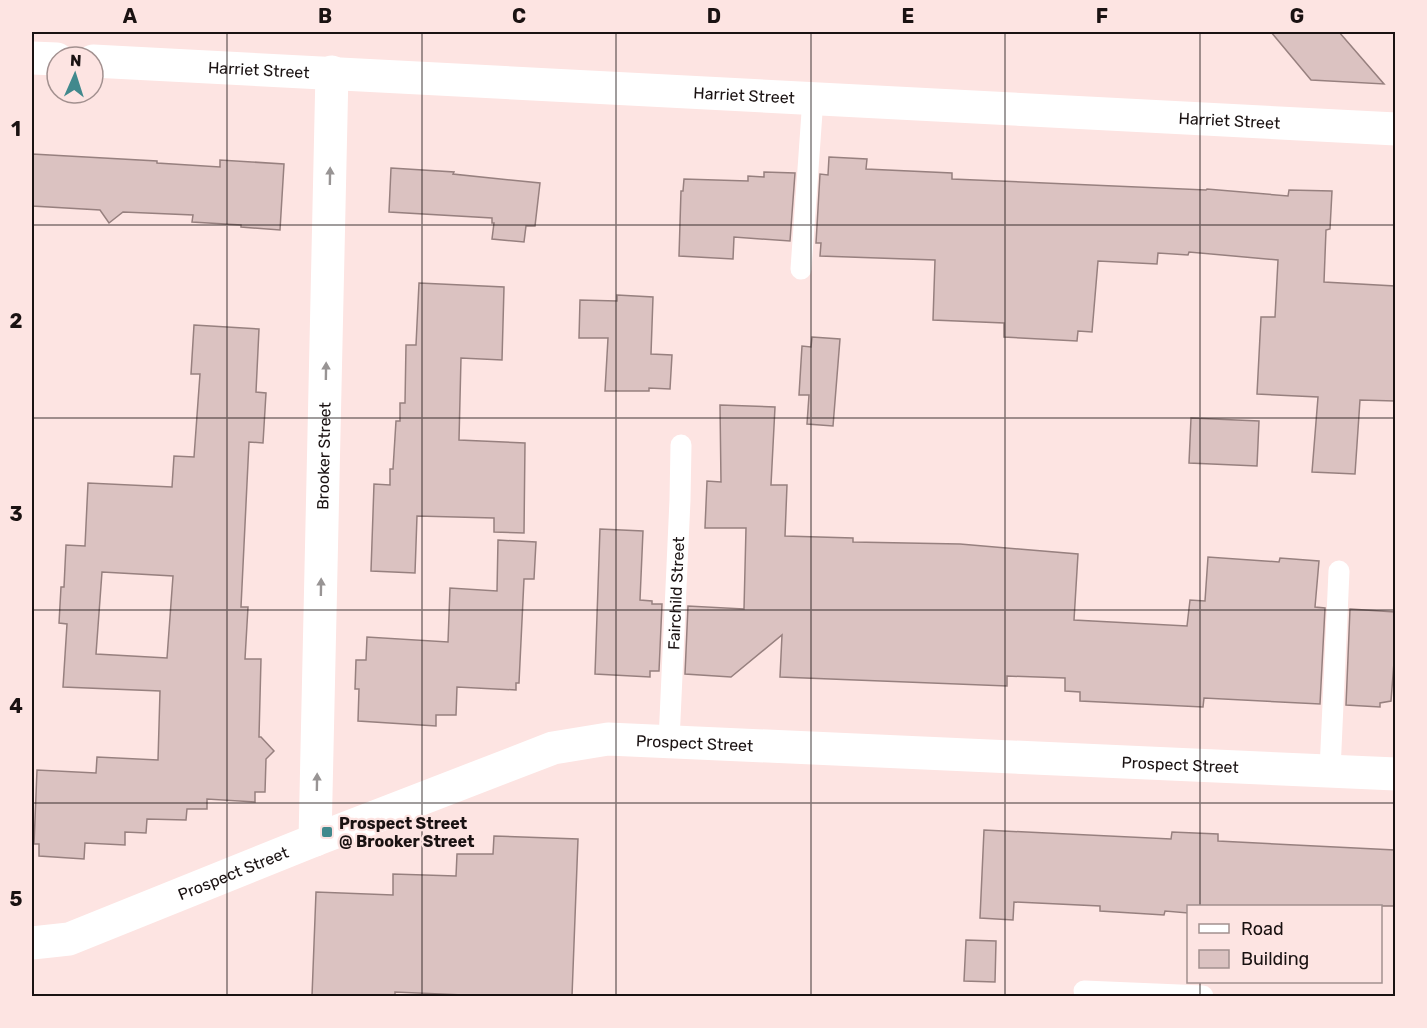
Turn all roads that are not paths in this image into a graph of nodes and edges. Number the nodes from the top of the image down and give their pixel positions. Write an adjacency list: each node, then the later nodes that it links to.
1 (105, 62): 2 (street, Harriet Street)
2 (332, 72): 3 (street, Harriet Street); 11 (street, Brooker Street, one-way to 2)
3 (813, 98): 4 (street, Harriet Street); 5 (lane)
4 (1395, 129)
5 (801, 269)
6 (681, 445): 8 (lane, Fairchild Street)
7 (1339, 571): 9 (lane)
8 (669, 741): 9 (street, Prospect Street); 11 (street, Prospect Street)
9 (1330, 771): 10 (street, Prospect Street)
10 (1395, 774)
11 (315, 840): 12 (street, Prospect Street)
12 (32, 943)
13 (1084, 991): 14 (lane)
14 (1203, 996)

